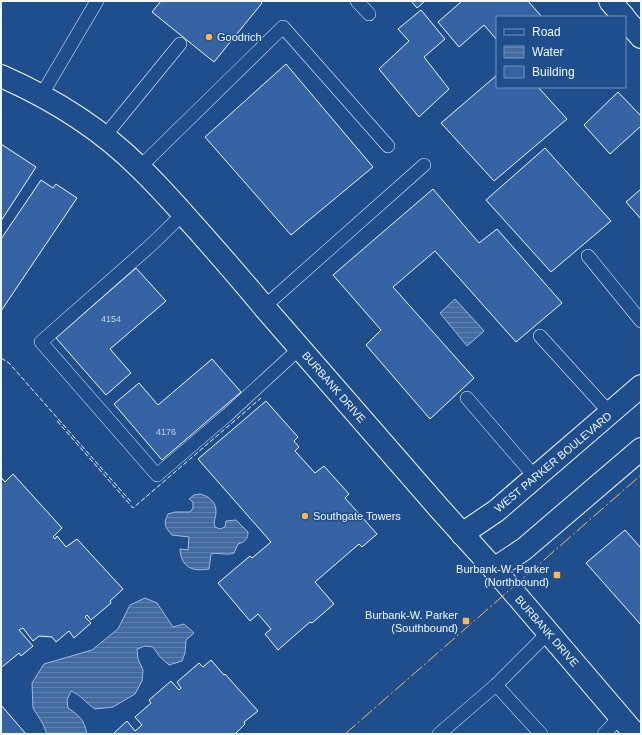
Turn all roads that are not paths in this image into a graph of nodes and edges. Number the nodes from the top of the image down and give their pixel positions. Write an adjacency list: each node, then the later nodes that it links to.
1 (98, 1): 8 (lane)
2 (357, 1): 3 (lane)
3 (369, 14)
4 (626, 21): 5 (main road)
5 (641, 37)
6 (180, 44): 9 (lane)
7 (1, 76): 8 (main road, BURBANK DRIVE)
8 (41, 96): 9 (main road, BURBANK DRIVE)
9 (104, 137): 12 (main road, BURBANK DRIVE)
10 (388, 146): 12 (lane)
11 (424, 165): 15 (lane)
12 (140, 167): 13 (main road, BURBANK DRIVE)
13 (183, 214): 15 (main road, BURBANK DRIVE); 18 (lane)
14 (588, 256): 16 (lane)
15 (264, 307): 18 (main road, BURBANK DRIVE)
16 (641, 321)
17 (540, 336): 21 (lane)
18 (300, 348): 24 (main road, BURBANK DRIVE)
19 (641, 386): 21 (main road, WEST PARKER BOULEVARD)
20 (467, 398): 23 (lane)
21 (610, 414): 23 (main road, WEST PARKER BOULEVARD)
22 (641, 449): 25 (main road)
23 (535, 477): 24 (main road, WEST PARKER BOULEVARD)
24 (462, 534): 25 (main road, BURBANK DRIVE)
25 (494, 569): 26 (main road, BURBANK DRIVE)
26 (548, 633): 27 (lane); 28 (main road, BURBANK DRIVE)
27 (496, 685): 29 (lane); 30 (lane)
28 (620, 717): 31 (lane); 32 (main road, BURBANK DRIVE)
29 (439, 734)
30 (541, 734)
31 (604, 734)
32 (635, 734)

